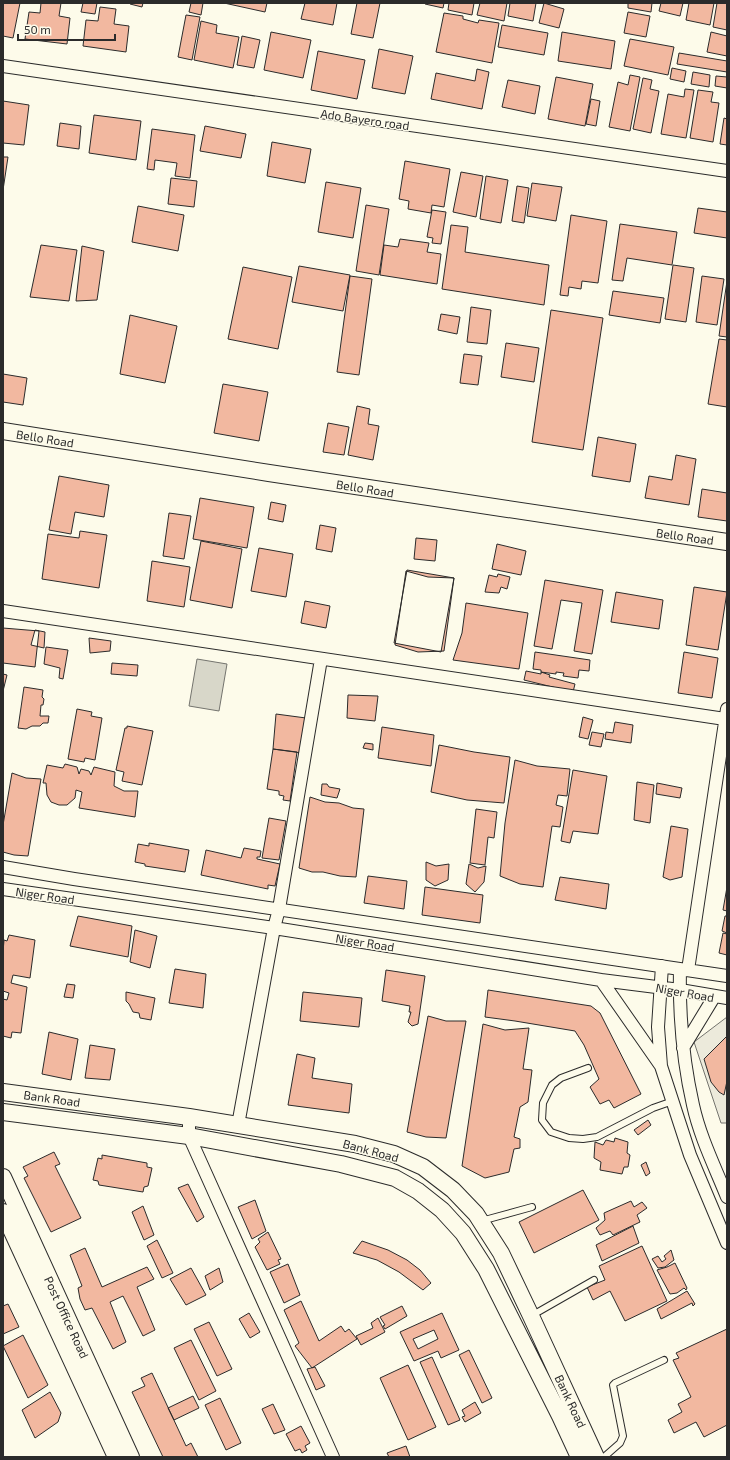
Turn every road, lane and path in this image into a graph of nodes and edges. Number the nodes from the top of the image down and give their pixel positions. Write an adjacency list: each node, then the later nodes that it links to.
1 (3, 66): 2 (street, Ado Bayero road)
2 (727, 171)
3 (3, 431): 4 (street, Bello Road)
4 (727, 542)
5 (3, 611): 6 (street)
6 (321, 658): 7 (street); 12 (street)
7 (726, 714): 15 (street)
8 (3, 867): 9 (street, Niger Road)
9 (74, 879): 11 (street); 12 (street, Niger Road)
10 (3, 889): 11 (street, Niger Road)
11 (71, 898): 13 (street, Niger Road)
12 (279, 909): 13 (street); 14 (street, Niger Road)
13 (274, 928): 17 (street, Niger Road); 29 (street)
14 (662, 966): 15 (street, Niger Road); 18 (street)
15 (684, 969): 16 (street, Niger Road); 19 (street)
16 (727, 976)
17 (602, 980): 18 (street, Niger Road); 23 (street)
18 (660, 987): 19 (street, Niger Road); 23 (street)
19 (680, 990): 20 (street, Niger Road); 22 (street)
20 (714, 997): 21 (street, Niger Road); 22 (street)
21 (727, 998)
22 (683, 1048): 32 (street)
23 (661, 1066): 26 (street)
24 (588, 1068): 26 (lane)
25 (3, 1092): 28 (street, Bank Road)
26 (673, 1101): 36 (street)
27 (4, 1113): 30 (street, Bank Road)
28 (189, 1117): 29 (street, Bank Road); 30 (street)
29 (238, 1125): 35 (street, Bank Road)
30 (189, 1136): 40 (street, Bank Road); 43 (street)
31 (3, 1177): 42 (street, Post Office Road)
32 (727, 1197)
33 (532, 1207): 35 (lane)
34 (3, 1212): 41 (street, Post Office Road)
35 (481, 1220): 38 (street, Bank Road)
36 (727, 1243)
37 (594, 1280): 38 (lane)
38 (532, 1316): 40 (street, Bank Road)
39 (664, 1360): 46 (lane)
40 (567, 1413): 44 (street, Bank Road); 45 (street, Bank Road)
41 (116, 1457)
42 (131, 1457)
43 (333, 1457)
44 (579, 1457)
45 (596, 1457)
46 (604, 1457)

